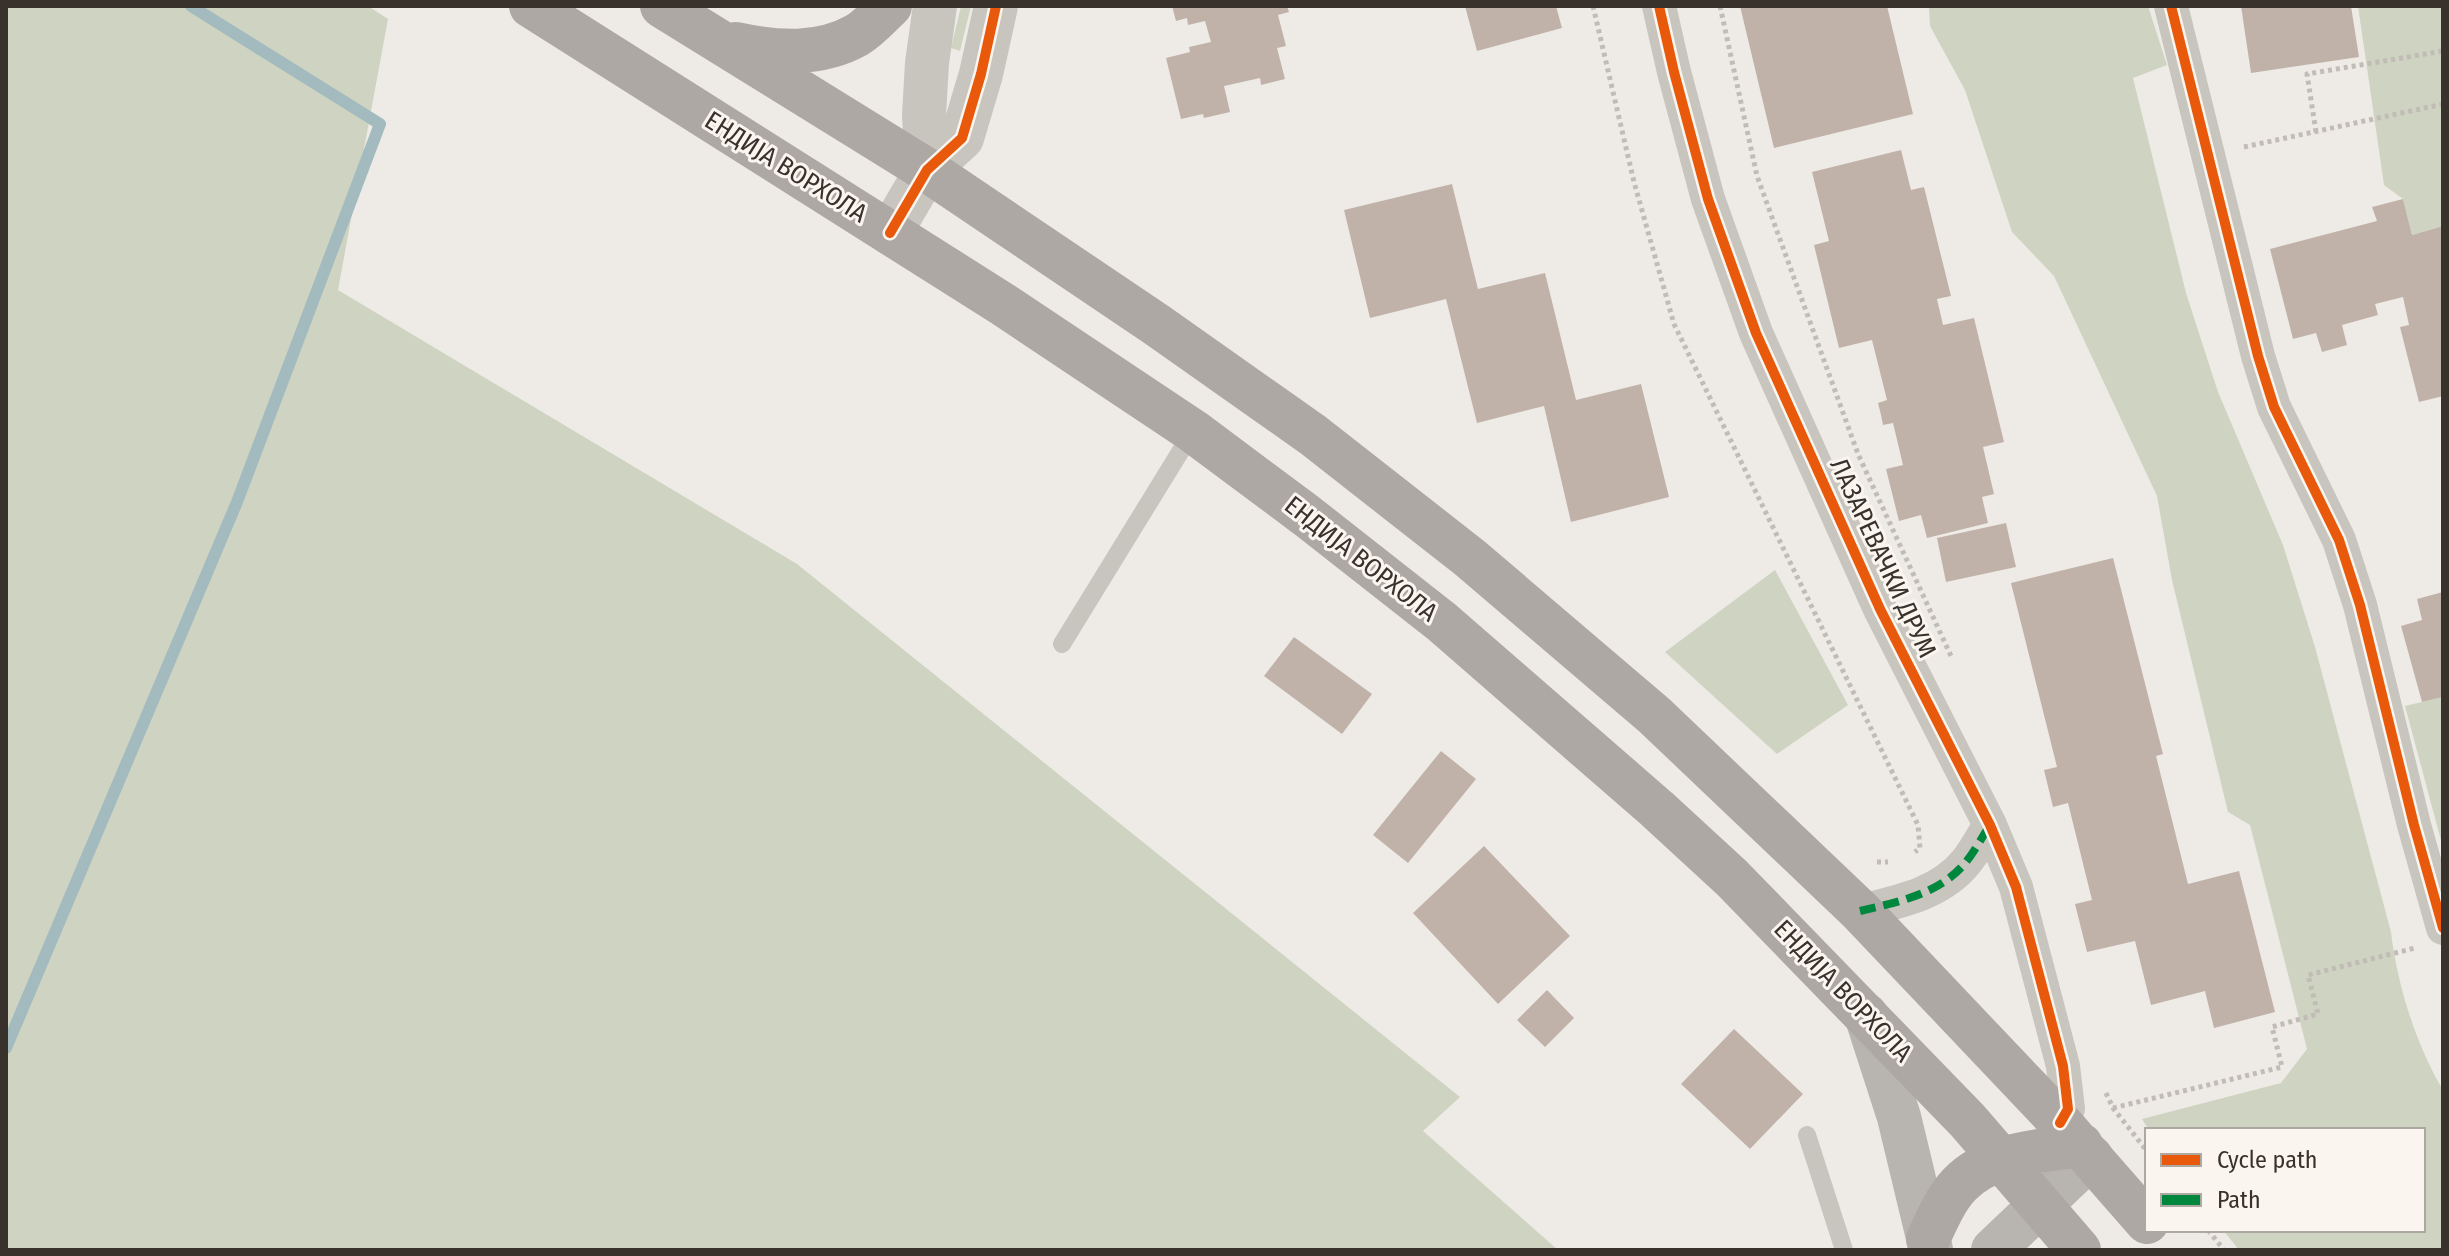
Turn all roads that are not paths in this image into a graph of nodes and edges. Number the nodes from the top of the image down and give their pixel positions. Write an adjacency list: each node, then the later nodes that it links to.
1 (531, 6): 10 (main road, ЕНДИЈА ВОРХОЛА)
2 (662, 6): 8 (main road)
3 (890, 6): 8 (main road)
4 (935, 6): 9 (street)
5 (996, 6): 9 (street)
6 (1659, 6): 13 (street, ЛАЗАРЕВАЧКИ ДРУМ)
7 (2171, 6): 15 (street)
8 (714, 40): 9 (main road)
9 (927, 170): 10 (street); 14 (main road)
10 (890, 233): 11 (main road, ЕНДИЈА ВОРХОЛА)
11 (1193, 431): 12 (lane); 16 (main road, ЕНДИЈА ВОРХОЛА)
12 (1062, 644)
13 (1990, 825): 14 (street); 18 (street, ЛАЗАРЕВАЧКИ ДРУМ)
14 (1860, 911): 18 (main road)
15 (2436, 936)
16 (1866, 1015): 19 (main road, ЕНДИЈА ВОРХОЛА); 23 (main road)
17 (1807, 1135): 24 (lane)
18 (2077, 1142): 19 (main road); 20 (main road); 21 (main road)
19 (2002, 1160): 20 (main road, ЕНДИЈА ВОРХОЛА); 23 (main road)
20 (2040, 1204): 25 (main road); 26 (main road, ЕНДИЈА ВОРХОЛА)
21 (2145, 1220)
22 (2155, 1232): 27 (main road)
23 (1929, 1244)
24 (1844, 1250)
25 (1993, 1250)
26 (2079, 1250)
27 (2170, 1250)

